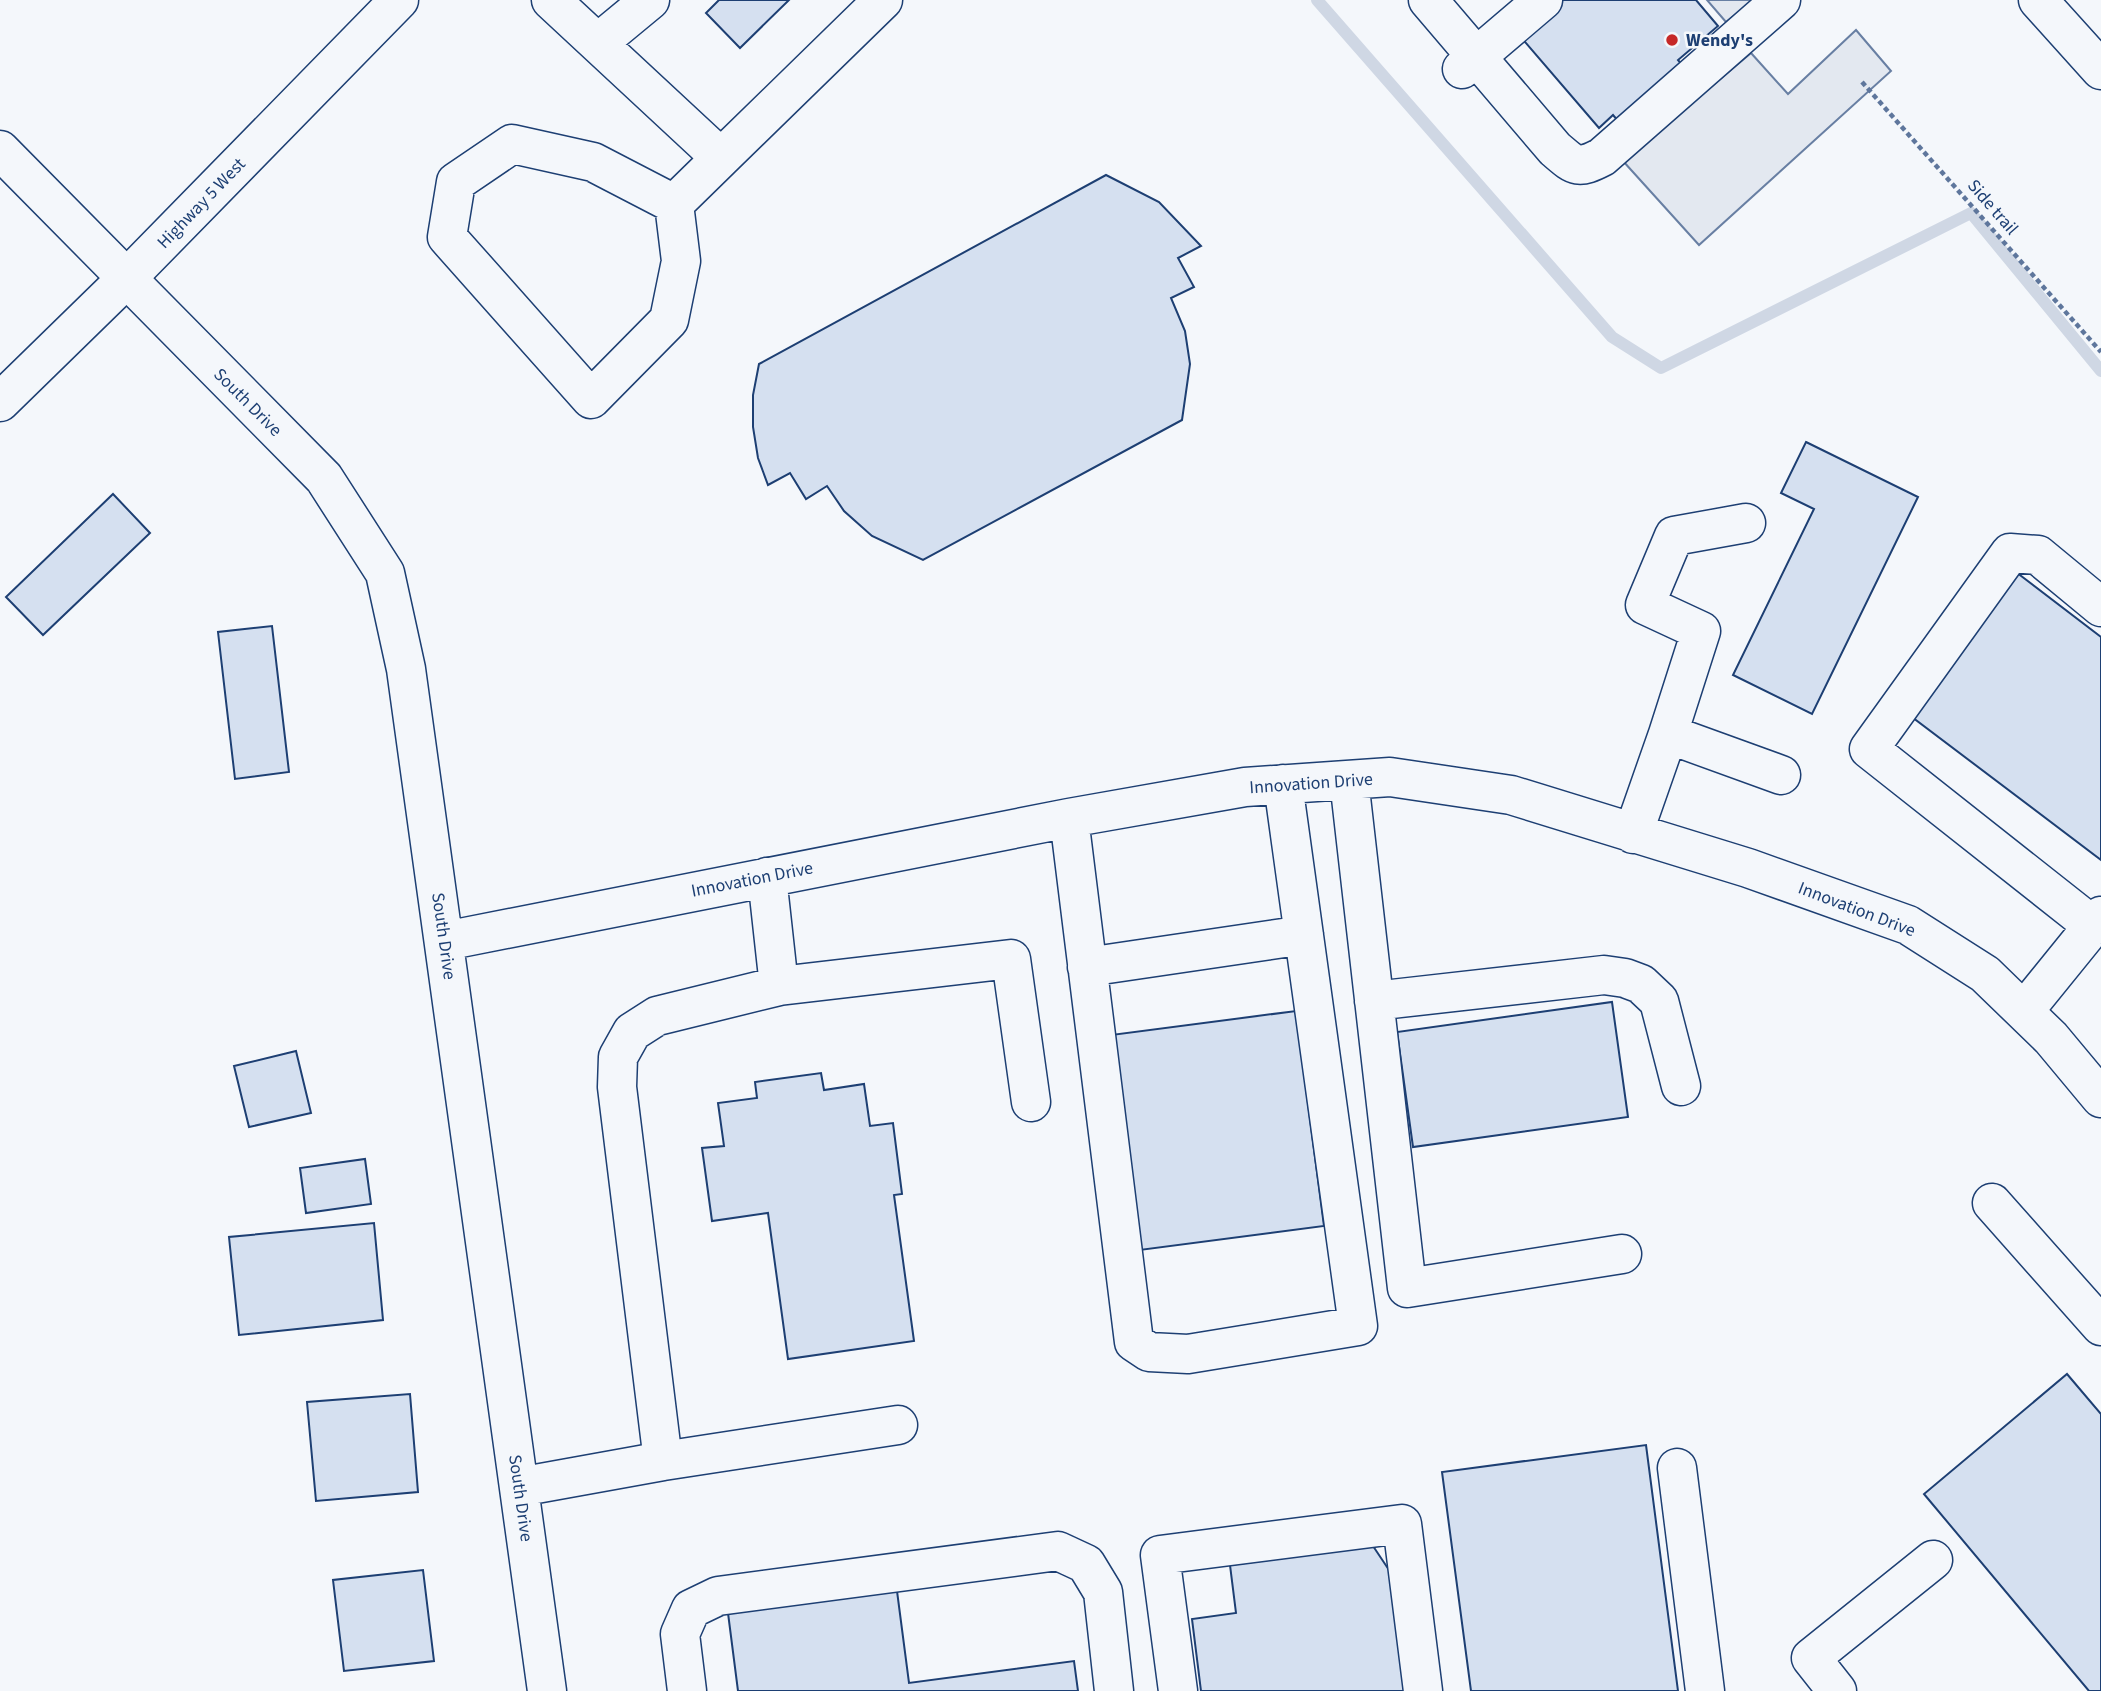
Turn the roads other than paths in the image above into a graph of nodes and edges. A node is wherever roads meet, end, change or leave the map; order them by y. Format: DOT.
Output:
graph roads {
  1 [pos="399,0"];
  2 [pos="551,0"];
  3 [pos="650,0"];
  4 [pos="883,0"];
  5 [pos="1428,0"];
  6 [pos="1543,0"];
  7 [pos="1781,0"];
  8 [pos="2038,0"];
  9 [pos="598,43"];
  10 [pos="1469,63"];
  11 [pos="2101,70"];
  12 [pos="0,150"];
  13 [pos="721,158"];
  14 [pos="674,204"];
  15 [pos="126,279"];
  16 [pos="0,402"];
  17 [pos="1746,523"];
  18 [pos="2101,607"];
  19 [pos="1668,734"];
  20 [pos="1781,775"];
  21 [pos="1349,780"];
  22 [pos="1283,785"];
  23 [pos="1069,818"];
  24 [pos="1633,834"];
  25 [pos="767,877"];
  26 [pos="2097,921"];
  27 [pos="1304,935"];
  28 [pos="445,940"];
  29 [pos="1087,967"];
  30 [pos="779,986"];
  31 [pos="1374,1001"];
  32 [pos="2024,1011"];
  33 [pos="1681,1086"];
  34 [pos="2101,1098"];
  35 [pos="1031,1102"];
  36 [pos="1993,1203"];
  37 [pos="1622,1254"];
  38 [pos="2101,1326"];
  39 [pos="898,1425"];
  40 [pos="663,1461"];
  41 [pos="1677,1468"];
  42 [pos="519,1487"];
  43 [pos="1933,1560"];
  44 [pos="547,1691"];
  45 [pos="687,1691"];
  46 [pos="1114,1691"];
  47 [pos="1178,1691"];
  48 [pos="1423,1691"];
  49 [pos="1705,1691"];
  50 [pos="1837,1691"];
  1 -- 15 [label="main road, Highway 5 West"];
  2 -- 9 [label="main road"];
  3 -- 9 [label="main road"];
  4 -- 13 [label="main road"];
  5 -- 10 [label="main road"];
  6 -- 10 [label="main road"];
  7 -- 10 [label="main road"];
  8 -- 11 [label="main road"];
  9 -- 13 [label="main road"];
  12 -- 15 [label="main road, South Drive"];
  13 -- 14 [label="main road"];
  14 -- 14 [label="main road"];
  15 -- 16 [label="main road, Highway 5 West"];
  15 -- 28 [label="main road, South Drive"];
  17 -- 19 [label="main road"];
  18 -- 26 [label="main road"];
  19 -- 20 [label="main road"];
  19 -- 24 [label="main road"];
  21 -- 22 [label="main road, Innovation Drive"];
  21 -- 24 [label="main road, Innovation Drive"];
  21 -- 31 [label="main road"];
  22 -- 23 [label="main road, Innovation Drive"];
  22 -- 27 [label="main road"];
  23 -- 25 [label="main road, Innovation Drive"];
  23 -- 29 [label="main road"];
  24 -- 32 [label="main road, Innovation Drive"];
  25 -- 28 [label="main road, Innovation Drive"];
  25 -- 30 [label="main road"];
  26 -- 32 [label="main road"];
  27 -- 29 [label="main road"];
  27 -- 29 [label="main road"];
  28 -- 42 [label="main road, South Drive"];
  30 -- 35 [label="main road"];
  30 -- 40 [label="main road"];
  31 -- 33 [label="main road"];
  31 -- 37 [label="main road"];
  32 -- 34 [label="main road, Innovation Drive"];
  36 -- 38 [label="main road"];
  39 -- 40 [label="main road"];
  40 -- 42 [label="main road"];
  41 -- 49 [label="main road"];
  42 -- 44 [label="main road, South Drive"];
  43 -- 50 [label="main road"];
  45 -- 46 [label="main road"];
  47 -- 48 [label="main road"];
}
